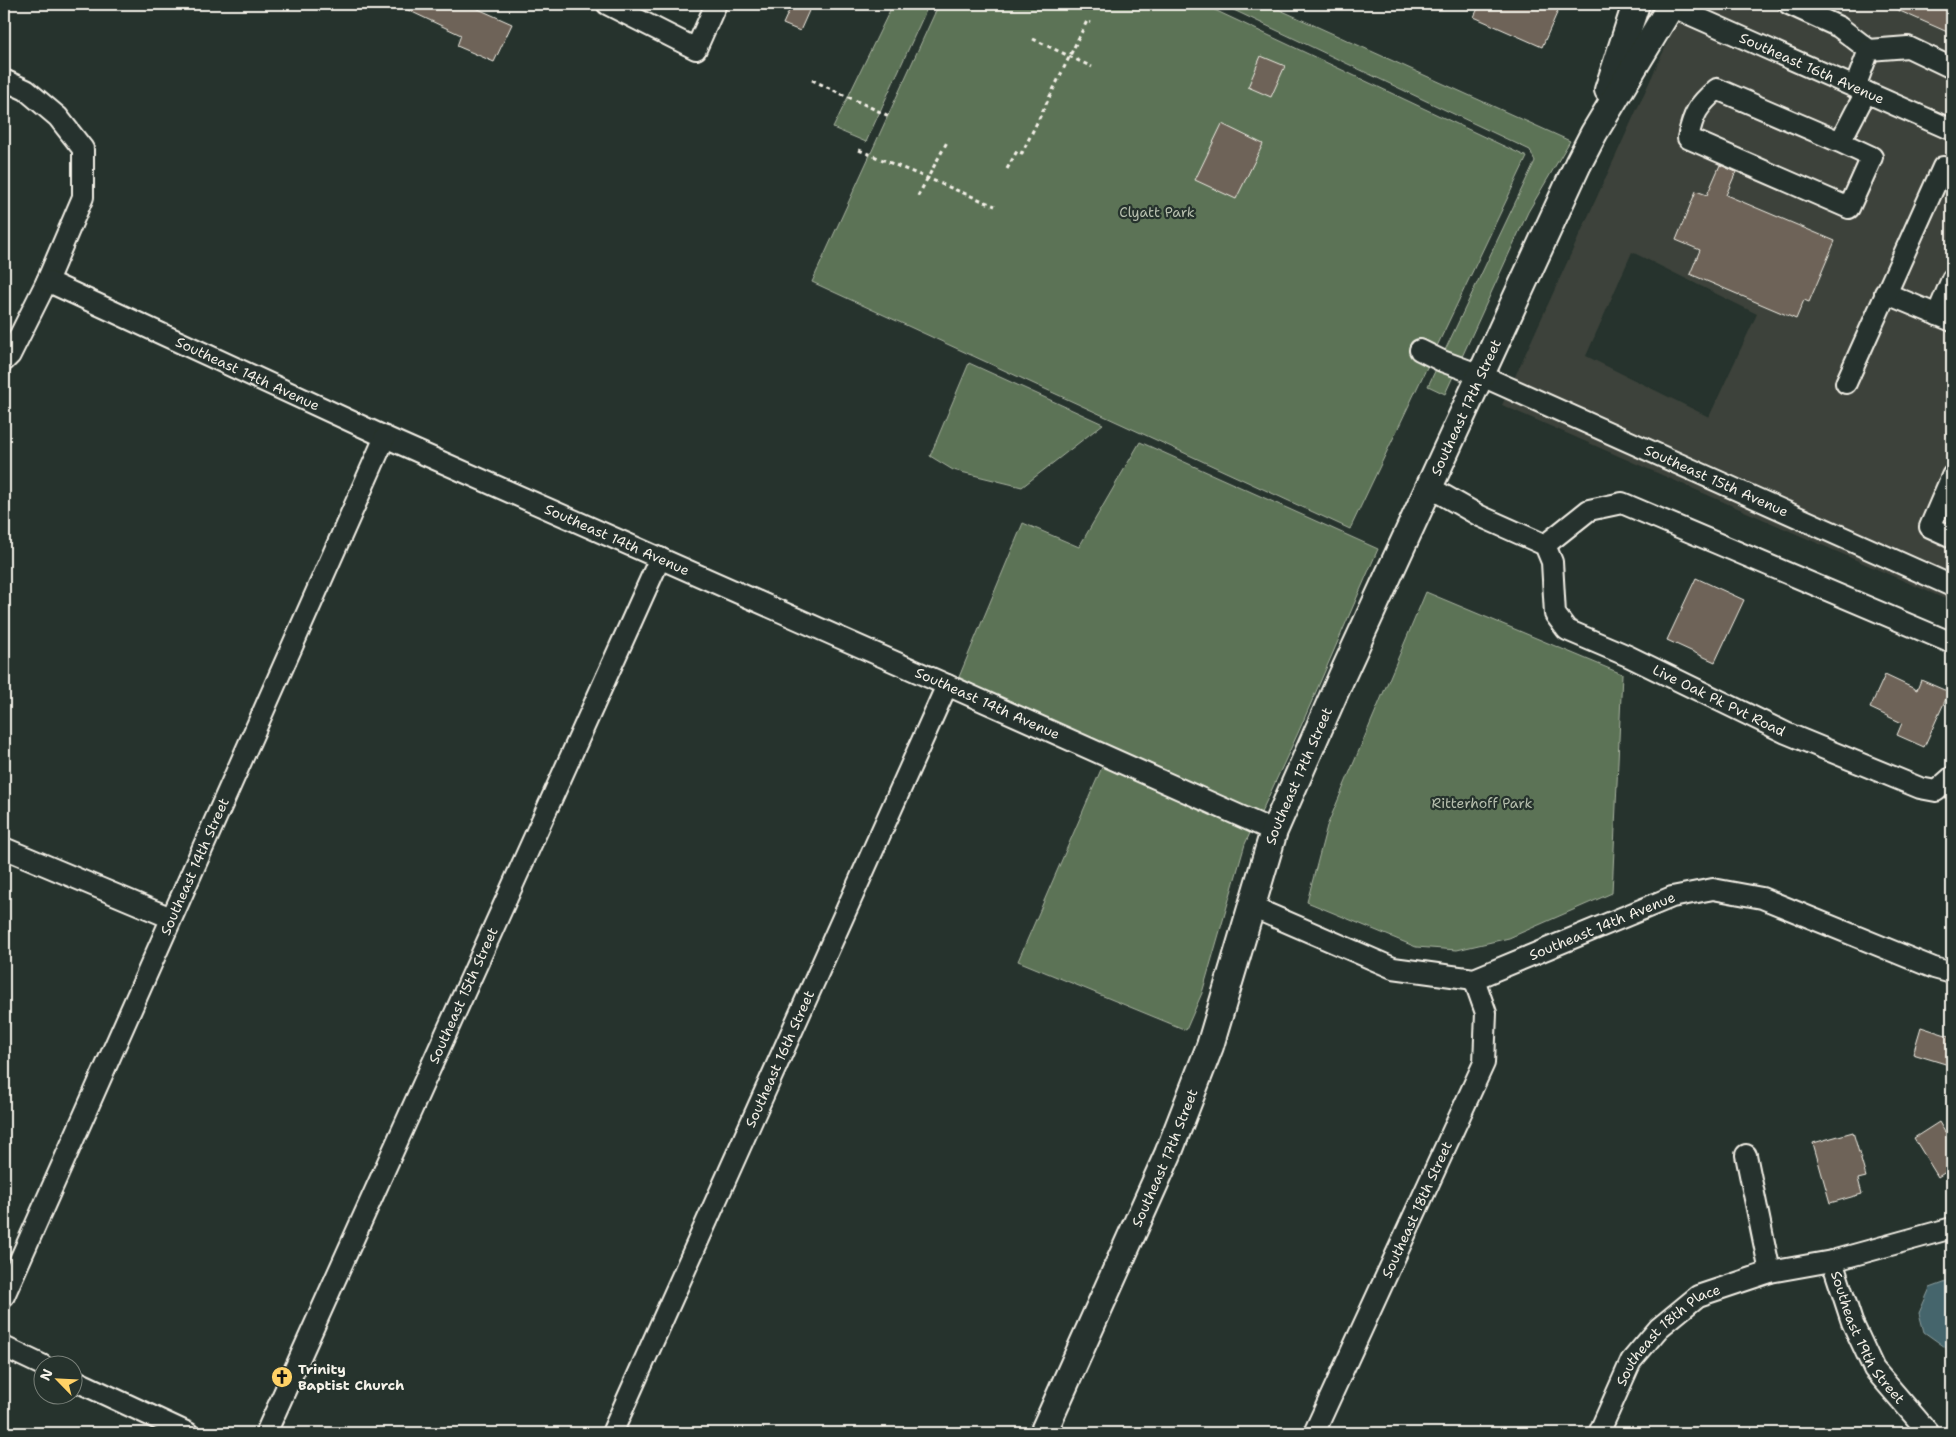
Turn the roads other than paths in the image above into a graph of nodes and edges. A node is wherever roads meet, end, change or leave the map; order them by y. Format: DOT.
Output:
graph roads {
  1 [pos="607,4"];
  2 [pos="716,4"];
  3 [pos="1636,4"];
  4 [pos="1789,4"];
  5 [pos="1671,5"];
  6 [pos="1870,50"];
  7 [pos="1952,68"];
  8 [pos="4,80"];
  9 [pos="1860,90"];
  10 [pos="1952,130"];
  11 [pos="1594,133"];
  12 [pos="1840,142"];
  13 [pos="1943,167"];
  14 [pos="1952,279"];
  15 [pos="46,281"];
  16 [pos="1885,293"];
  17 [pos="1944,318"];
  18 [pos="1420,350"];
  19 [pos="4,361"];
  20 [pos="1480,375"];
  21 [pos="1846,382"];
  22 [pos="385,437"];
  23 [pos="1952,476"];
  24 [pos="1430,487"];
  25 [pos="1952,537"];
  26 [pos="1545,545"];
  27 [pos="660,558"];
  28 [pos="1952,586"];
  29 [pos="1952,643"];
  30 [pos="947,685"];
  31 [pos="1952,777"];
  32 [pos="1274,831"];
  33 [pos="4,848"];
  34 [pos="1252,907"];
  35 [pos="171,918"];
  36 [pos="1952,973"];
  37 [pos="1474,979"];
  38 [pos="1746,1155"];
  39 [pos="1952,1228"];
  40 [pos="1832,1261"];
  41 [pos="1770,1272"];
  42 [pos="4,1296"];
  43 [pos="4,1347"];
  44 [pos="32,1360"];
  45 [pos="82,1384"];
  46 [pos="188,1433"];
  47 [pos="266,1433"];
  48 [pos="612,1433"];
  49 [pos="1043,1433"];
  50 [pos="1314,1433"];
  51 [pos="1599,1433"];
  52 [pos="1929,1433"];
  1 -- 2 [label="street"];
  3 -- 11 [label="main road, Southeast 17th Street"];
  4 -- 6 [label="street"];
  5 -- 9 [label="street, Southeast 16th Avenue"];
  5 -- 11 [label="main road, Southeast 17th Street"];
  6 -- 7 [label="street"];
  6 -- 9 [label="street"];
  8 -- 15 [label="street"];
  9 -- 10 [label="street, Southeast 16th Avenue"];
  9 -- 12 [label="street"];
  11 -- 20 [label="main road, Southeast 17th Street"];
  12 -- 12 [label="street"];
  13 -- 16 [label="street"];
  14 -- 17 [label="street"];
  15 -- 19 [label="street"];
  15 -- 22 [label="street, Southeast 14th Avenue"];
  16 -- 17 [label="street"];
  16 -- 21 [label="street"];
  18 -- 20 [label="street, Southeast 15th Avenue"];
  20 -- 24 [label="main road, Southeast 17th Street"];
  20 -- 28 [label="street, Southeast 15th Avenue"];
  22 -- 27 [label="street, Southeast 14th Avenue"];
  22 -- 35 [label="street, Southeast 14th Street"];
  23 -- 25 [label="street"];
  24 -- 26 [label="street"];
  24 -- 32 [label="main road, Southeast 17th Street"];
  26 -- 29 [label="street"];
  26 -- 31 [label="street, Live Oak Pk Pvt Road"];
  27 -- 30 [label="street, Southeast 14th Avenue"];
  27 -- 47 [label="street, Southeast 15th Street"];
  30 -- 32 [label="street, Southeast 14th Avenue"];
  30 -- 48 [label="street, Southeast 16th Street"];
  32 -- 34 [label="main road, Southeast 17th Street"];
  33 -- 35 [label="street"];
  34 -- 37 [label="street"];
  34 -- 49 [label="main road, Southeast 17th Street"];
  35 -- 42 [label="street, Southeast 14th Street"];
  36 -- 37 [label="street, Southeast 14th Avenue"];
  37 -- 50 [label="street, Southeast 18th Street"];
  38 -- 41 [label="street"];
  39 -- 40 [label="street, Southeast 18th Place"];
  40 -- 41 [label="street, Southeast 18th Place"];
  40 -- 52 [label="street, Southeast 19th Street"];
  41 -- 51 [label="street, Southeast 18th Place"];
  43 -- 44 [label="street"];
  45 -- 46 [label="street"];
}
